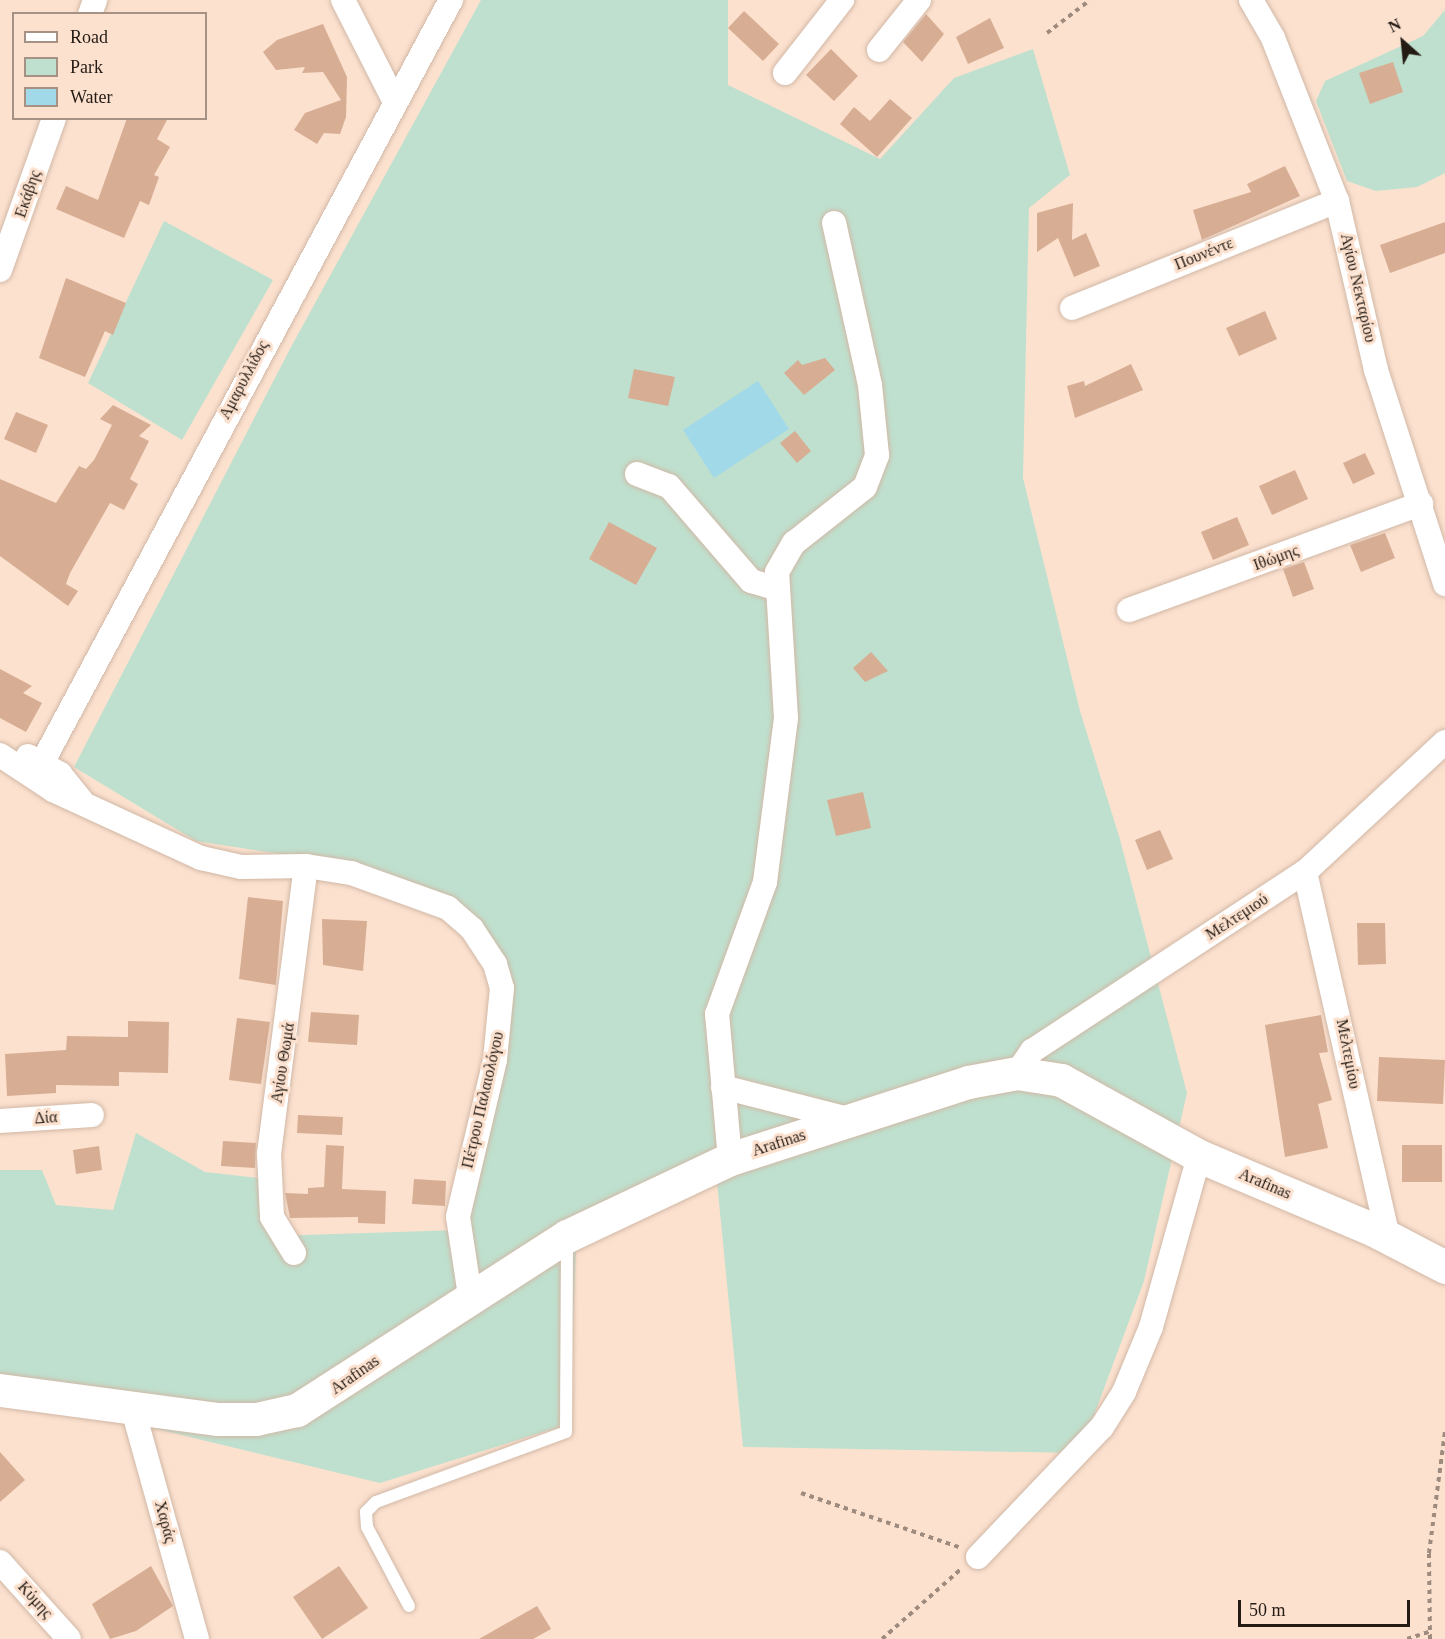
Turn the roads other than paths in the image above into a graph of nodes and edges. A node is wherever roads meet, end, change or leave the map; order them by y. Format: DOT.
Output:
graph roads {
  1 [pos="343,0"];
  2 [pos="451,0"];
  3 [pos="842,0"];
  4 [pos="919,0"];
  5 [pos="1251,0"];
  6 [pos="879,50"];
  7 [pos="785,73"];
  8 [pos="395,102"];
  9 [pos="53,120"];
  10 [pos="1337,201"];
  11 [pos="834,223"];
  12 [pos="0,270"];
  13 [pos="1072,308"];
  14 [pos="638,474"];
  15 [pos="1421,504"];
  16 [pos="1445,584"];
  17 [pos="776,588"];
  18 [pos="1130,610"];
  19 [pos="1445,742"];
  20 [pos="1,756"];
  21 [pos="42,763"];
  22 [pos="86,806"];
  23 [pos="306,866"];
  24 [pos="1305,872"];
  25 [pos="1017,1073"];
  26 [pos="723,1087"];
  27 [pos="92,1115"];
  28 [pos="849,1119"];
  29 [pos="0,1121"];
  30 [pos="1199,1156"];
  31 [pos="730,1159"];
  32 [pos="567,1236"];
  33 [pos="1388,1237"];
  34 [pos="294,1253"];
  35 [pos="1445,1267"];
  36 [pos="470,1295"];
  37 [pos="0,1390"];
  38 [pos="132,1406"];
  39 [pos="978,1557"];
  40 [pos="0,1562"];
  41 [pos="410,1606"];
  42 [pos="69,1639"];
  43 [pos="197,1639"];
  1 -- 8 [label="street"];
  2 -- 8 [label="street, Αμαρυλλίδος"];
  3 -- 7 [label="street"];
  4 -- 6 [label="street"];
  5 -- 10 [label="street, Αγίου Νεκταρίου"];
  8 -- 21 [label="street, Αμαρυλλίδος"];
  9 -- 12 [label="street, Εκάβης"];
  10 -- 13 [label="street, Πουνέντε"];
  10 -- 15 [label="street, Αγίου Νεκταρίου"];
  11 -- 17 [label="street"];
  14 -- 17 [label="street"];
  15 -- 16 [label="street, Αγίου Νεκταρίου"];
  15 -- 18 [label="street, Ιθώμης"];
  17 -- 26 [label="street"];
  19 -- 24 [label="street, Μελτεμιού"];
  20 -- 21 [label="street"];
  20 -- 22 [label="street, Πέτρου Παλαιολόγου"];
  21 -- 22 [label="street"];
  22 -- 23 [label="street, Πέτρου Παλαιολόγου"];
  23 -- 34 [label="street, Αγίου Θωμά"];
  23 -- 36 [label="street, Πέτρου Παλαιολόγου"];
  24 -- 25 [label="street, Μελτεμιού"];
  24 -- 33 [label="street, Μελτεμίου"];
  25 -- 28 [label="main road, Arafinas"];
  25 -- 30 [label="main road, Arafinas"];
  26 -- 28 [label="street"];
  26 -- 31 [label="street"];
  27 -- 29 [label="street, Δία"];
  28 -- 31 [label="main road, Arafinas"];
  30 -- 33 [label="main road, Arafinas"];
  30 -- 39 [label="street"];
  31 -- 32 [label="main road, Arafinas"];
  32 -- 36 [label="main road, Arafinas"];
  32 -- 41 [label="lane"];
  33 -- 35 [label="main road, Arafinas"];
  36 -- 38 [label="main road, Arafinas"];
  37 -- 38 [label="main road, Arafinas"];
  38 -- 43 [label="street, Χαράς"];
  40 -- 42 [label="street, Κύμης"];
}
